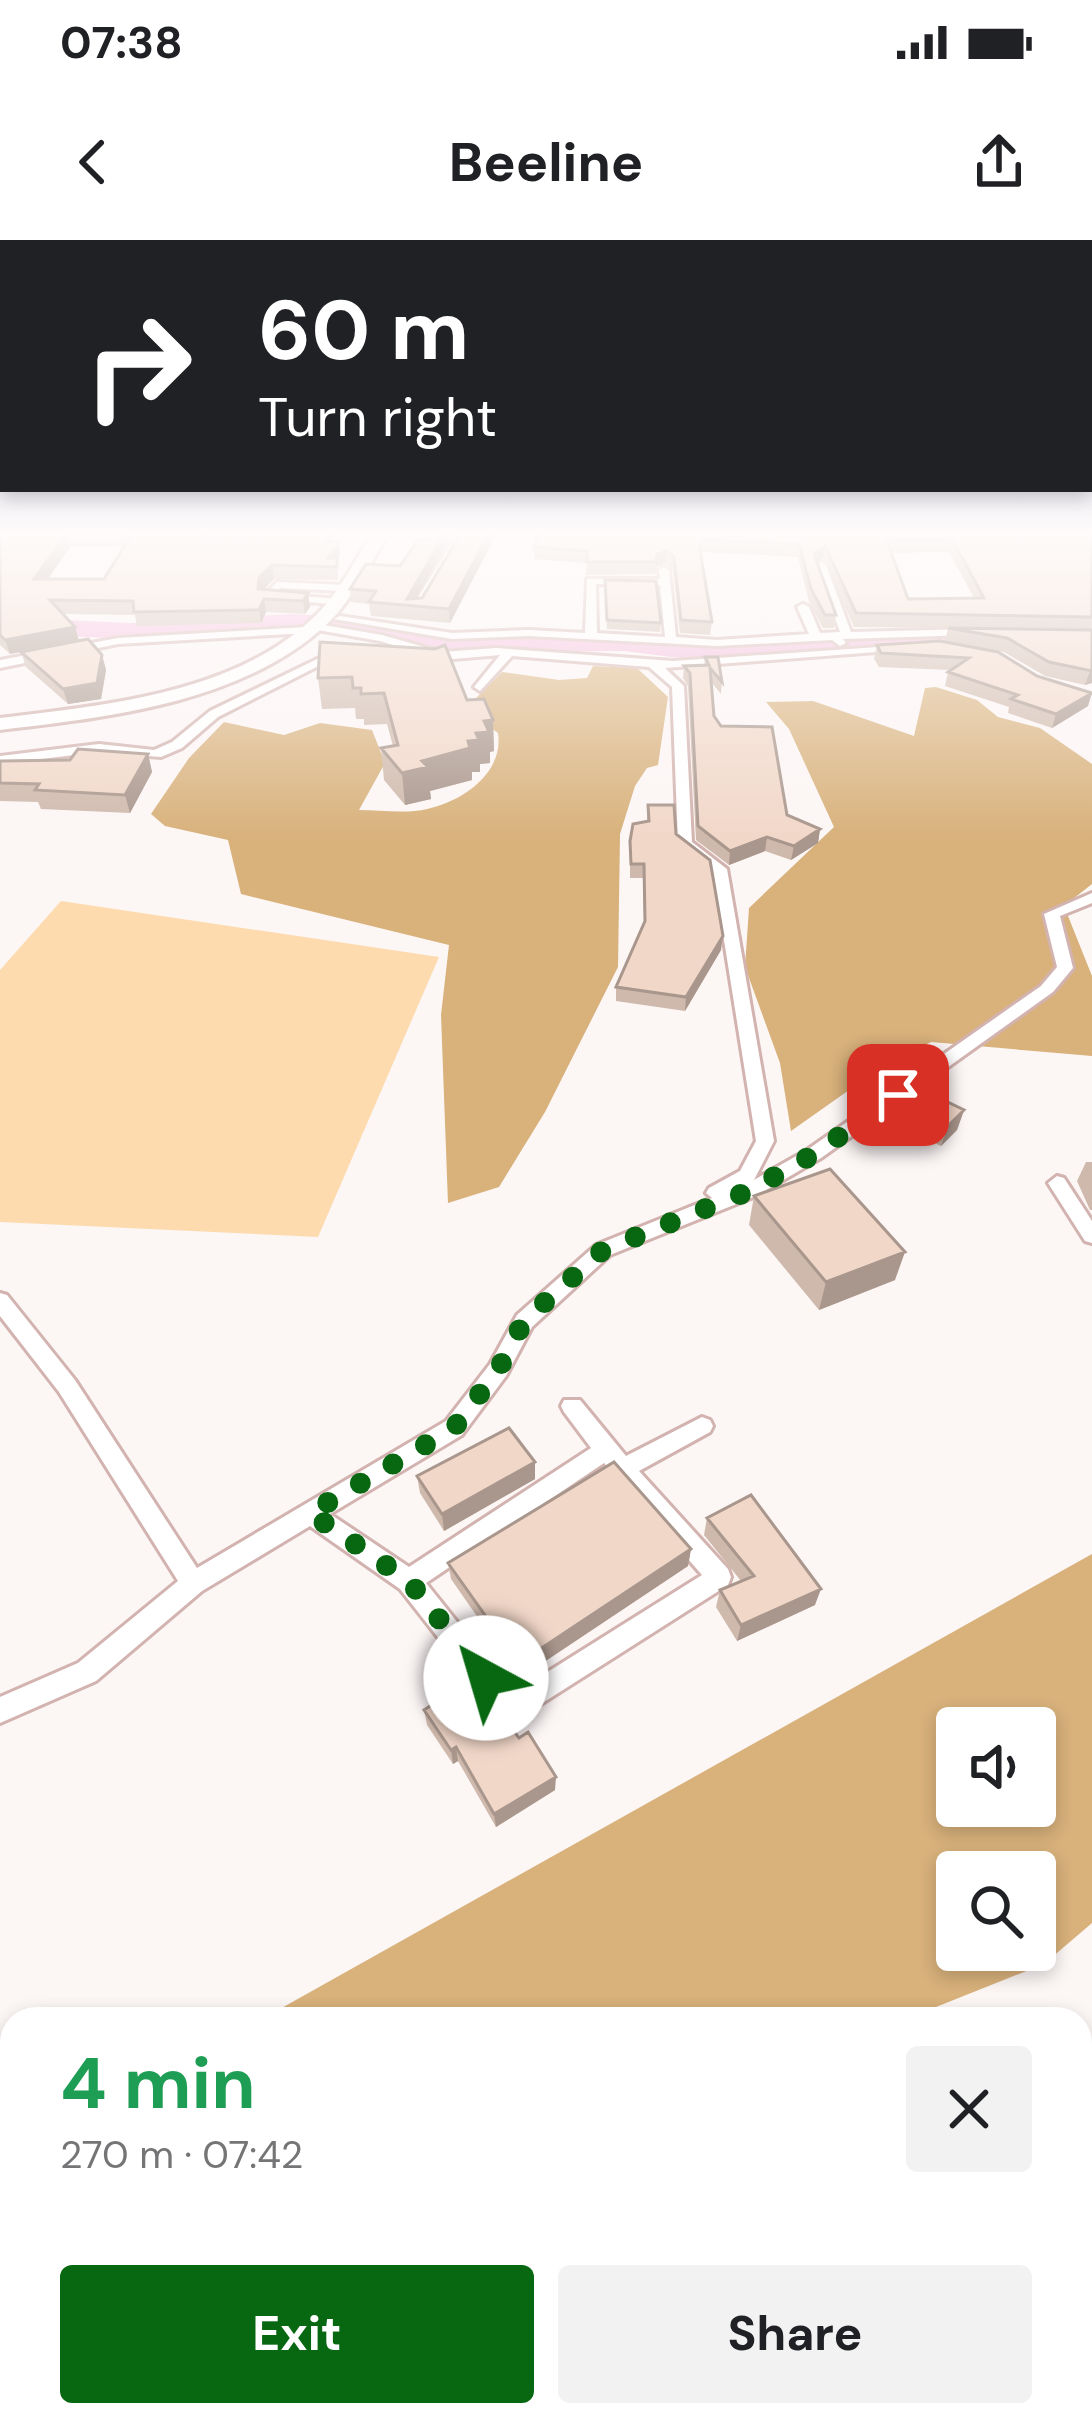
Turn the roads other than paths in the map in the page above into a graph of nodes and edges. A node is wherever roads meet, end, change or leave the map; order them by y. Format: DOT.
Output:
graph roads {
  1 [pos="186,635"];
  2 [pos="297,635"];
  3 [pos="347,635"];
  4 [pos="360,635"];
  5 [pos="448,635"];
  6 [pos="670,635"];
  7 [pos="841,635"];
  8 [pos="591,637"];
  9 [pos="816,637"];
  10 [pos="671,641"];
  11 [pos="958,649"];
  12 [pos="508,652"];
  13 [pos="848,653"];
  14 [pos="651,662"];
  15 [pos="0,664"];
  16 [pos="480,687"];
  17 [pos="0,724"];
  18 [pos="0,760"];
  19 [pos="1092,898"];
  20 [pos="1057,1184"];
  21 [pos="680,1216"];
  22 [pos="1092,1236"];
  23 [pos="0,1301"];
  24 [pos="572,1406"];
  25 [pos="702,1426"];
  26 [pos="614,1459"];
  27 [pos="310,1513"];
  28 [pos="409,1581"];
  29 [pos="193,1583"];
  30 [pos="0,1710"];
  1 -- 15 [label="street"];
  2 -- 17 [label="main road"];
  3 -- 18 [label="street"];
  4 -- 12 [label="street"];
  5 -- 8 [label="street"];
  6 -- 10 [label="street"];
  7 -- 9 [label="street"];
  7 -- 13 [label="street"];
  8 -- 10 [label="street"];
  9 -- 10 [label="street"];
  11 -- 13 [label="street"];
  12 -- 14 [label="street"];
  12 -- 16 [label="street"];
  13 -- 14 [label="street"];
  14 -- 21 [label="street"];
  19 -- 21 [label="street"];
  20 -- 22 [label="street"];
  21 -- 27 [label="street"];
  23 -- 29 [label="street"];
  24 -- 26 [label="street"];
  25 -- 26 [label="street"];
  26 -- 28 [label="street"];
  26 -- 28 [label="street"];
  27 -- 28 [label="street"];
  27 -- 29 [label="street"];
  29 -- 30 [label="street"];
}
